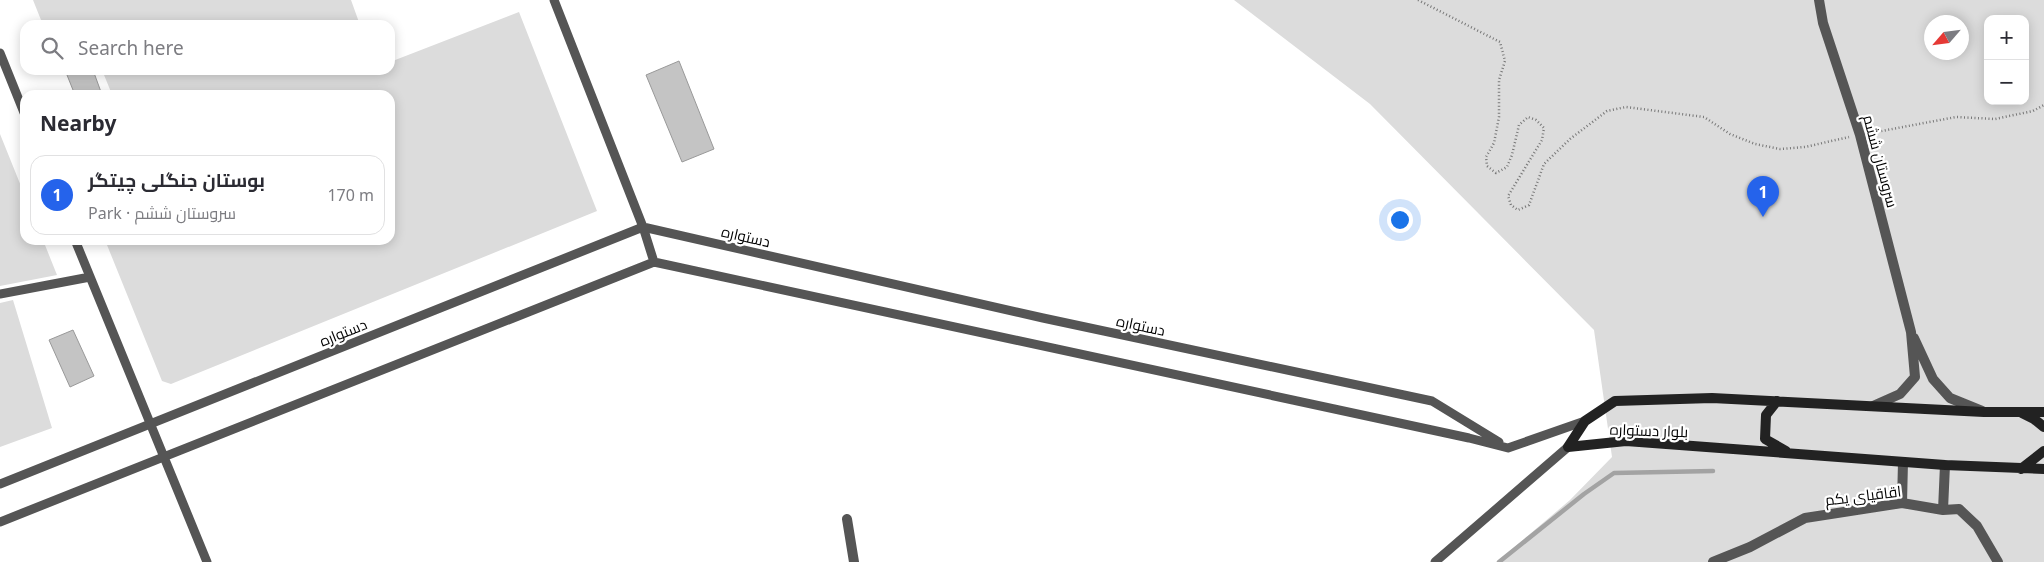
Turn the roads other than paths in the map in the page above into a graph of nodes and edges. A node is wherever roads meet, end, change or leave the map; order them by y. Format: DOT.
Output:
graph roads {
  1 [pos="554,0"];
  2 [pos="1819,0"];
  3 [pos="0,53"];
  4 [pos="20,103"];
  5 [pos="643,226"];
  6 [pos="77,245"];
  7 [pos="654,262"];
  8 [pos="90,277"];
  9 [pos="0,294"];
  10 [pos="1911,332"];
  11 [pos="1776,401"];
  12 [pos="1873,406"];
  13 [pos="2016,411"];
  14 [pos="1984,412"];
  15 [pos="2044,412"];
  16 [pos="1585,420"];
  17 [pos="150,424"];
  18 [pos="2044,427"];
  19 [pos="1568,446"];
  20 [pos="1508,448"];
  21 [pos="2044,450"];
  22 [pos="1790,454"];
  23 [pos="164,457"];
  24 [pos="1903,462"];
  25 [pos="1945,465"];
  26 [pos="2021,469"];
  27 [pos="2044,469"];
  28 [pos="0,484"];
  29 [pos="1902,503"];
  30 [pos="1943,510"];
  31 [pos="847,519"];
  32 [pos="0,522"];
  33 [pos="207,562"];
  34 [pos="854,562"];
  35 [pos="1435,562"];
  36 [pos="1713,562"];
  37 [pos="1998,562"];
  1 -- 5 [label="lane"];
  2 -- 10 [label="street, سروستان ششم"];
  3 -- 4 [label="lane"];
  5 -- 7 [label="lane"];
  5 -- 17 [label="lane, دستواره"];
  5 -- 20 [label="lane, دستواره"];
  6 -- 8 [label="lane"];
  7 -- 20 [label="lane"];
  7 -- 23 [label="lane"];
  8 -- 9 [label="lane"];
  8 -- 17 [label="lane"];
  10 -- 12 [label="street"];
  10 -- 14 [label="street"];
  11 -- 12 [label="main road, بلوار دستواره"];
  11 -- 16 [label="main road, بلوار دستواره"];
  11 -- 22 [label="main road"];
  12 -- 14 [label="main road, بلوار دستواره"];
  13 -- 14 [label="main road, بلوار دستواره"];
  13 -- 15 [label="main road, بلوار دستواره"];
  13 -- 18 [label="main road"];
  16 -- 19 [label="main road, بلوار دستواره"];
  16 -- 20 [label="lane"];
  17 -- 23 [label="lane"];
  17 -- 28 [label="lane, دستواره"];
  19 -- 22 [label="main road, بلوار دستواره"];
  19 -- 35 [label="lane"];
  21 -- 26 [label="main road"];
  22 -- 24 [label="main road, بلوار دستواره"];
  23 -- 32 [label="lane"];
  23 -- 33 [label="lane"];
  24 -- 25 [label="main road, بلوار دستواره"];
  24 -- 29 [label="street"];
  25 -- 26 [label="main road, بلوار دستواره"];
  25 -- 30 [label="street"];
  26 -- 27 [label="main road, بلوار دستواره"];
  29 -- 30 [label="street, اقاقیای یکم"];
  29 -- 36 [label="street, اقاقیای یکم"];
  30 -- 37 [label="street, اقاقیای یکم"];
  31 -- 34 [label="street"];
}
